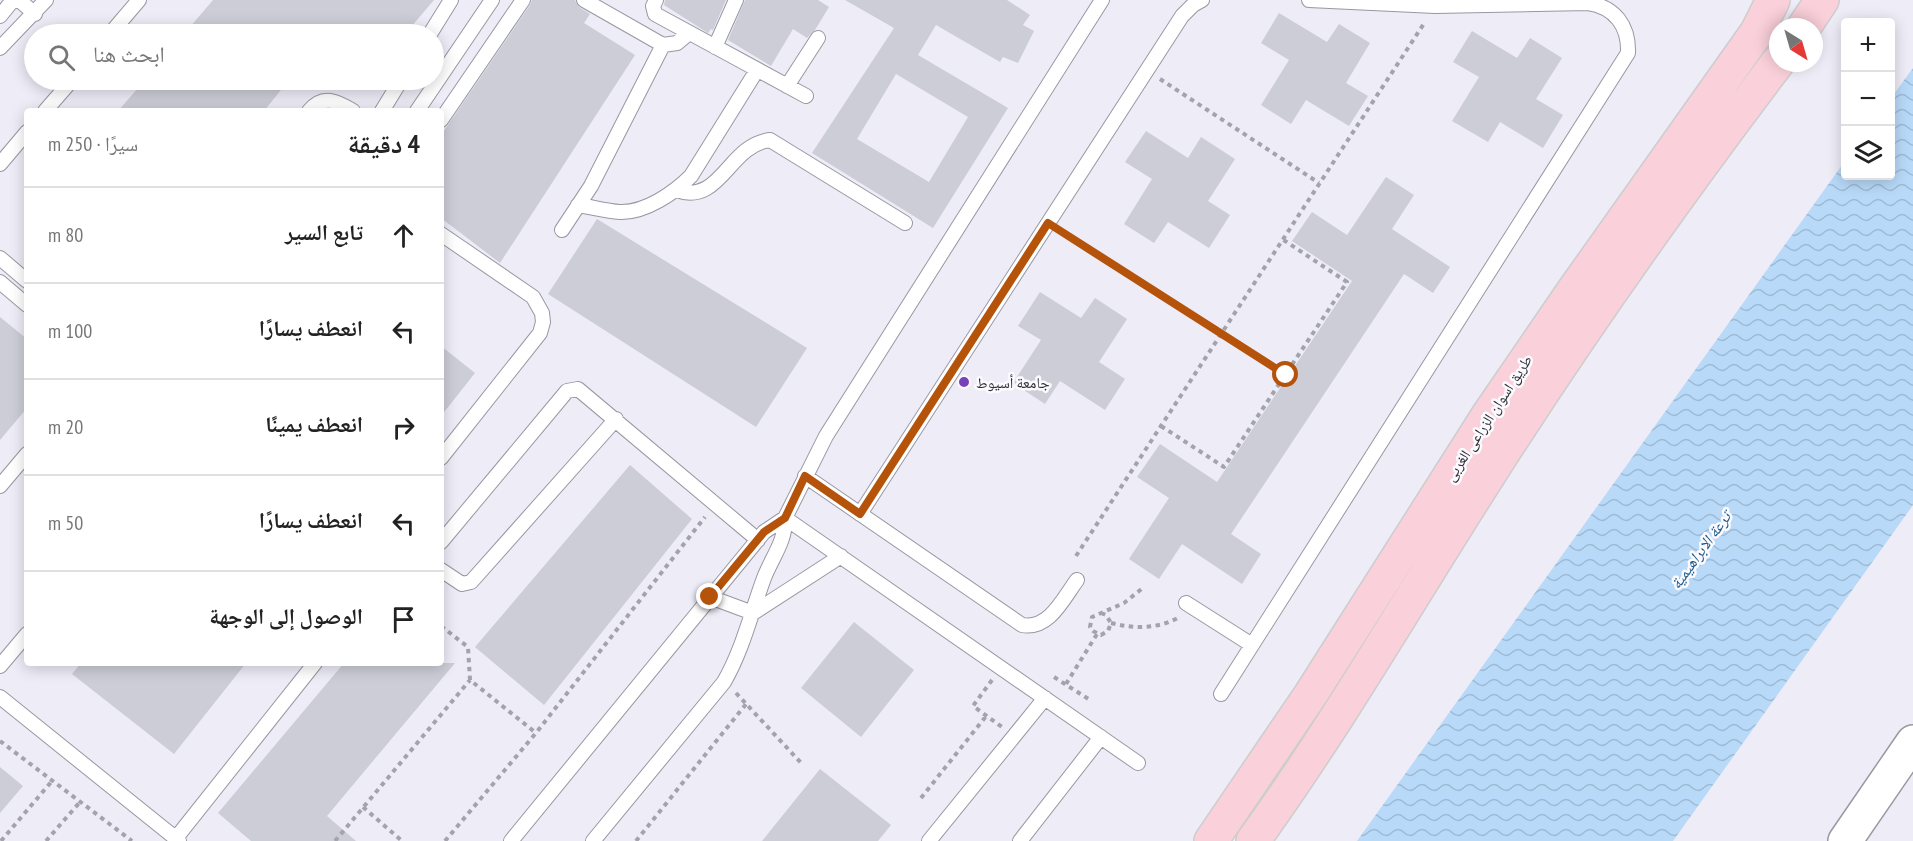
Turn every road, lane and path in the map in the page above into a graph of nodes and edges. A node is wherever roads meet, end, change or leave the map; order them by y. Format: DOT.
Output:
graph roads {
  1 [pos="13,0"];
  2 [pos="19,0"];
  3 [pos="46,0"];
  4 [pos="139,0"];
  5 [pos="451,0"];
  6 [pos="492,0"];
  7 [pos="523,0"];
  8 [pos="584,0"];
  9 [pos="656,0"];
  10 [pos="736,0"];
  11 [pos="1102,0"];
  12 [pos="1202,0"];
  13 [pos="1309,0"];
  14 [pos="1773,0"];
  15 [pos="1822,0"];
  16 [pos="1436,6"];
  17 [pos="35,14"];
  18 [pos="0,16"];
  19 [pos="1810,18"];
  20 [pos="25,24"];
  21 [pos="119,24"];
  22 [pos="435,24"];
  23 [pos="24,25"];
  24 [pos="689,33"];
  25 [pos="818,38"];
  26 [pos="663,45"];
  27 [pos="715,47"];
  28 [pos="0,48"];
  29 [pos="757,70"];
  30 [pos="444,71"];
  31 [pos="1146,71"];
  32 [pos="1771,72"];
  33 [pos="787,86"];
  34 [pos="63,90"];
  35 [pos="395,90"];
  36 [pos="431,90"];
  37 [pos="806,96"];
  38 [pos="48,108"];
  39 [pos="312,108"];
  40 [pos="348,108"];
  41 [pos="384,108"];
  42 [pos="419,108"];
  43 [pos="444,116"];
  44 [pos="24,136"];
  45 [pos="0,164"];
  46 [pos="1319,183"];
  47 [pos="676,190"];
  48 [pos="578,205"];
  49 [pos="905,223"];
  50 [pos="1048,223"];
  51 [pos="562,230"];
  52 [pos="444,236"];
  53 [pos="1282,239"];
  54 [pos="0,258"];
  55 [pos="24,278"];
  56 [pos="0,282"];
  57 [pos="24,302"];
  58 [pos="1222,334"];
  59 [pos="1286,375"];
  60 [pos="616,419"];
  61 [pos="1161,426"];
  62 [pos="444,454"];
  63 [pos="24,458"];
  64 [pos="805,476"];
  65 [pos="0,486"];
  66 [pos="703,511"];
  67 [pos="860,514"];
  68 [pos="785,518"];
  69 [pos="444,538"];
  70 [pos="758,540"];
  71 [pos="841,556"];
  72 [pos="1076,556"];
  73 [pos="444,572"];
  74 [pos="1077,580"];
  75 [pos="1144,587"];
  76 [pos="710,597"];
  77 [pos="1190,605"];
  78 [pos="753,613"];
  79 [pos="1101,613"];
  80 [pos="1111,623"];
  81 [pos="444,628"];
  82 [pos="1097,634"];
  83 [pos="24,638"];
  84 [pos="1252,645"];
  85 [pos="0,666"];
  86 [pos="313,666"];
  87 [pos="1002,668"];
  88 [pos="1054,677"];
  89 [pos="470,680"];
  90 [pos="1066,684"];
  91 [pos="1221,694"];
  92 [pos="0,697"];
  93 [pos="739,697"];
  94 [pos="1045,698"];
  95 [pos="1090,700"];
  96 [pos="746,704"];
  97 [pos="987,715"];
  98 [pos="536,733"];
  99 [pos="1015,736"];
  100 [pos="1101,737"];
  101 [pos="0,741"];
  102 [pos="1913,742"];
  103 [pos="1138,763"];
  104 [pos="803,765"];
  105 [pos="52,781"];
  106 [pos="921,798"];
  107 [pos="80,802"];
  108 [pos="363,807"];
  109 [pos="178,840"];
  110 [pos="1,841"];
  111 [pos="46,841"];
  112 [pos="132,841"];
  113 [pos="335,841"];
  114 [pos="402,841"];
  115 [pos="445,841"];
  116 [pos="511,841"];
  117 [pos="593,841"];
  118 [pos="636,841"];
  119 [pos="929,841"];
  120 [pos="1020,841"];
  121 [pos="1211,841"];
  122 [pos="1253,841"];
  123 [pos="1845,841"];
  1 -- 18 [label="lane"];
  2 -- 17 [label="lane"];
  3 -- 17 [label="lane"];
  4 -- 21 [label="lane"];
  5 -- 22 [label="lane"];
  6 -- 30 [label="lane"];
  7 -- 43 [label="lane"];
  8 -- 26 [label="lane"];
  9 -- 24 [label="lane"];
  10 -- 27 [label="lane"];
  11 -- 64 [label="lane"];
  12 -- 31 [label="lane"];
  13 -- 16 [label="lane"];
  14 -- 121 [label="main road, طريق اسوان الزراعى الغربى"];
  15 -- 19 [label="main road"];
  16 -- 46 [label="path"];
  16 -- 84 [label="lane"];
  17 -- 20 [label="lane"];
  23 -- 28 [label="lane"];
  24 -- 26 [label="lane"];
  24 -- 27 [label="lane"];
  25 -- 33 [label="lane"];
  26 -- 48 [label="lane"];
  27 -- 29 [label="lane"];
  29 -- 33 [label="lane"];
  29 -- 47 [label="lane"];
  31 -- 46 [label="path"];
  31 -- 50 [label="lane"];
  32 -- 122 [label="main road, طريق اسوان الزراعى الغربى"];
  33 -- 37 [label="lane"];
  34 -- 38 [label="lane"];
  35 -- 41 [label="lane"];
  36 -- 42 [label="lane"];
  39 -- 40 [label="lane"];
  44 -- 45 [label="lane"];
  46 -- 53 [label="path"];
  47 -- 48 [label="lane"];
  47 -- 49 [label="lane"];
  48 -- 51 [label="lane"];
  50 -- 58 [label="path"];
  50 -- 67 [label="lane"];
  52 -- 62 [label="lane"];
  53 -- 58 [label="path"];
  53 -- 59 [label="path"];
  54 -- 55 [label="lane"];
  56 -- 57 [label="lane"];
  58 -- 59 [label="path"];
  58 -- 61 [label="path"];
  59 -- 61 [label="path"];
  60 -- 69 [label="lane"];
  60 -- 70 [label="lane"];
  60 -- 73 [label="lane"];
  61 -- 72 [label="path"];
  63 -- 65 [label="lane"];
  64 -- 67 [label="lane"];
  64 -- 68 [label="lane"];
  66 -- 98 [label="path"];
  67 -- 74 [label="lane"];
  68 -- 70 [label="lane"];
  68 -- 71 [label="lane"];
  68 -- 78 [label="lane"];
  70 -- 76 [label="lane"];
  71 -- 78 [label="lane"];
  71 -- 87 [label="lane"];
  75 -- 79 [label="path"];
  76 -- 78 [label="lane"];
  76 -- 116 [label="lane"];
  77 -- 80 [label="path"];
  77 -- 84 [label="lane"];
  78 -- 117 [label="lane"];
  79 -- 80 [label="path"];
  79 -- 82 [label="path"];
  80 -- 82 [label="path"];
  81 -- 89 [label="path"];
  82 -- 90 [label="path"];
  83 -- 85 [label="lane"];
  84 -- 91 [label="lane"];
  86 -- 109 [label="lane"];
  87 -- 94 [label="lane"];
  87 -- 97 [label="path"];
  88 -- 90 [label="path"];
  89 -- 98 [label="path"];
  89 -- 108 [label="path"];
  90 -- 95 [label="path"];
  92 -- 109 [label="lane"];
  93 -- 96 [label="path"];
  94 -- 99 [label="lane"];
  94 -- 100 [label="lane"];
  96 -- 104 [label="path"];
  96 -- 118 [label="path"];
  97 -- 99 [label="path"];
  97 -- 106 [label="path"];
  98 -- 115 [label="path"];
  99 -- 119 [label="lane"];
  100 -- 103 [label="lane"];
  100 -- 120 [label="lane"];
  101 -- 105 [label="path"];
  102 -- 123 [label="street"];
  105 -- 107 [label="path"];
  105 -- 110 [label="path"];
  107 -- 111 [label="path"];
  107 -- 112 [label="path"];
  108 -- 113 [label="path"];
  108 -- 114 [label="path"];
}
